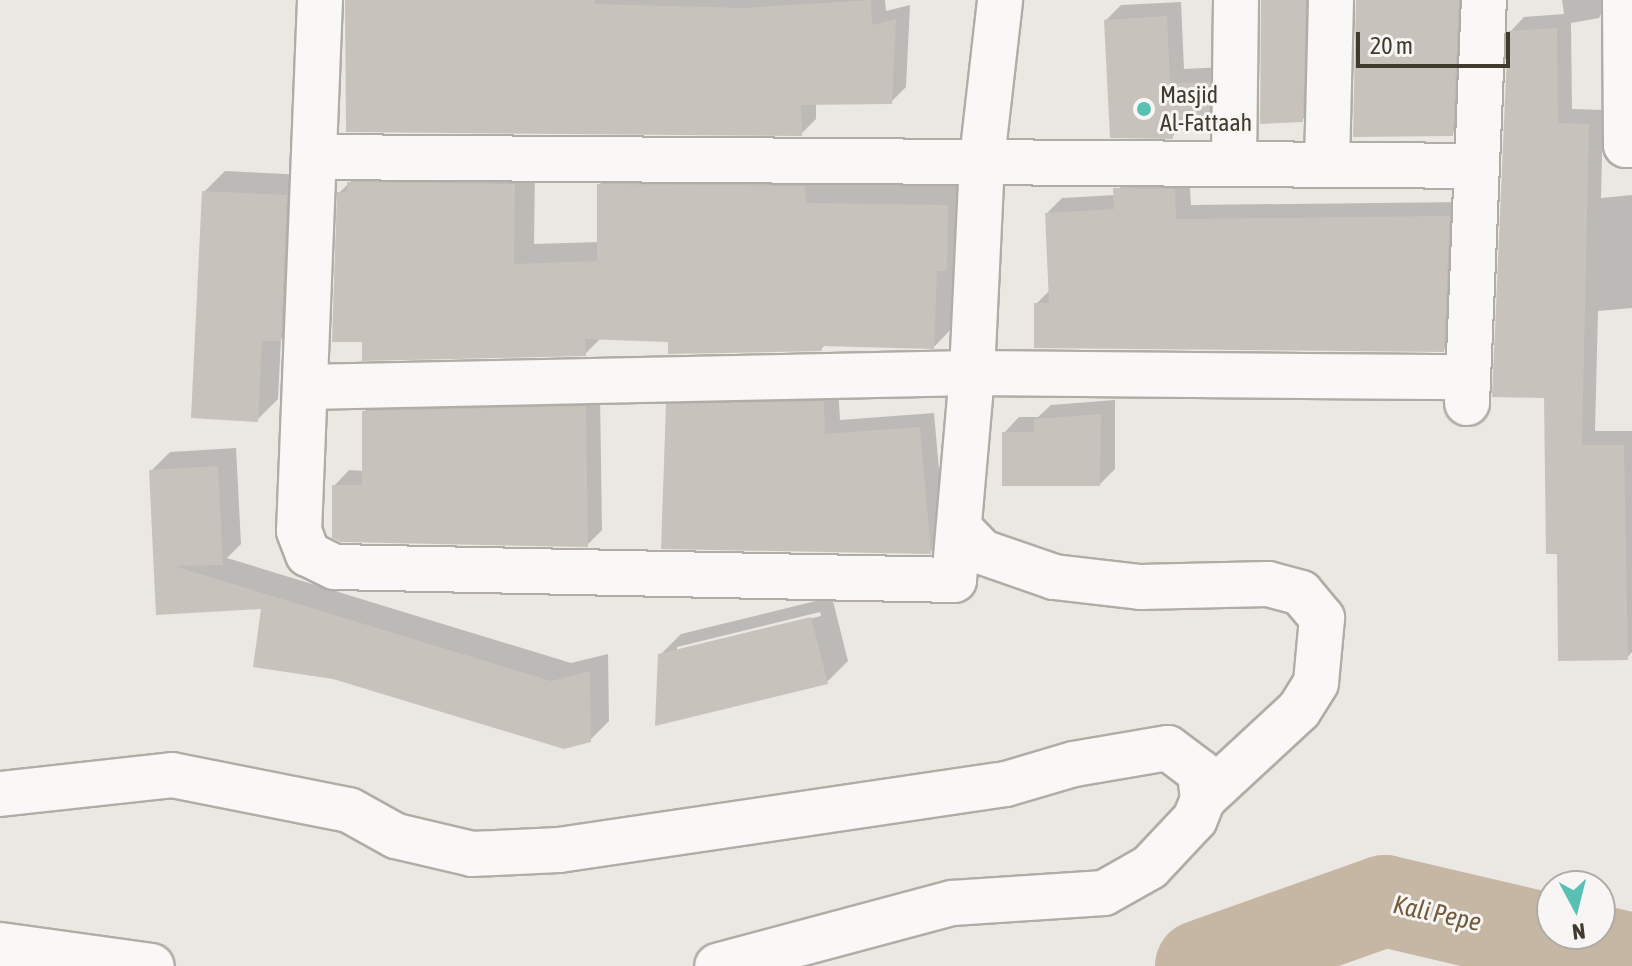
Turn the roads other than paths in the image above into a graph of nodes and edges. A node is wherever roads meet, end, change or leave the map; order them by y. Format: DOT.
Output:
graph roads {
  1 [pos="320,0"];
  2 [pos="1000,0"];
  3 [pos="1236,0"];
  4 [pos="1331,0"];
  5 [pos="1484,0"];
  6 [pos="1625,0"];
  7 [pos="1632,145"];
  8 [pos="316,157"];
  9 [pos="982,159"];
  10 [pos="1234,164"];
  11 [pos="1327,164"];
  12 [pos="1476,166"];
  13 [pos="972,373"];
  14 [pos="306,387"];
  15 [pos="959,528"];
  16 [pos="0,794"];
  17 [pos="1203,799"];
  18 [pos="0,945"];
  19 [pos="152,966"];
  20 [pos="717,966"];
  1 -- 8 [label="street"];
  2 -- 9 [label="street"];
  3 -- 10 [label="street"];
  4 -- 11 [label="street"];
  5 -- 12 [label="street"];
  6 -- 7 [label="street"];
  8 -- 9 [label="street"];
  8 -- 14 [label="street"];
  9 -- 10 [label="street"];
  9 -- 13 [label="street"];
  10 -- 11 [label="street"];
  11 -- 12 [label="street"];
  12 -- 13 [label="street"];
  13 -- 14 [label="street"];
  13 -- 15 [label="street"];
  14 -- 15 [label="street"];
  15 -- 17 [label="street"];
  16 -- 17 [label="street"];
  17 -- 20 [label="street"];
  18 -- 19 [label="street"];
}
